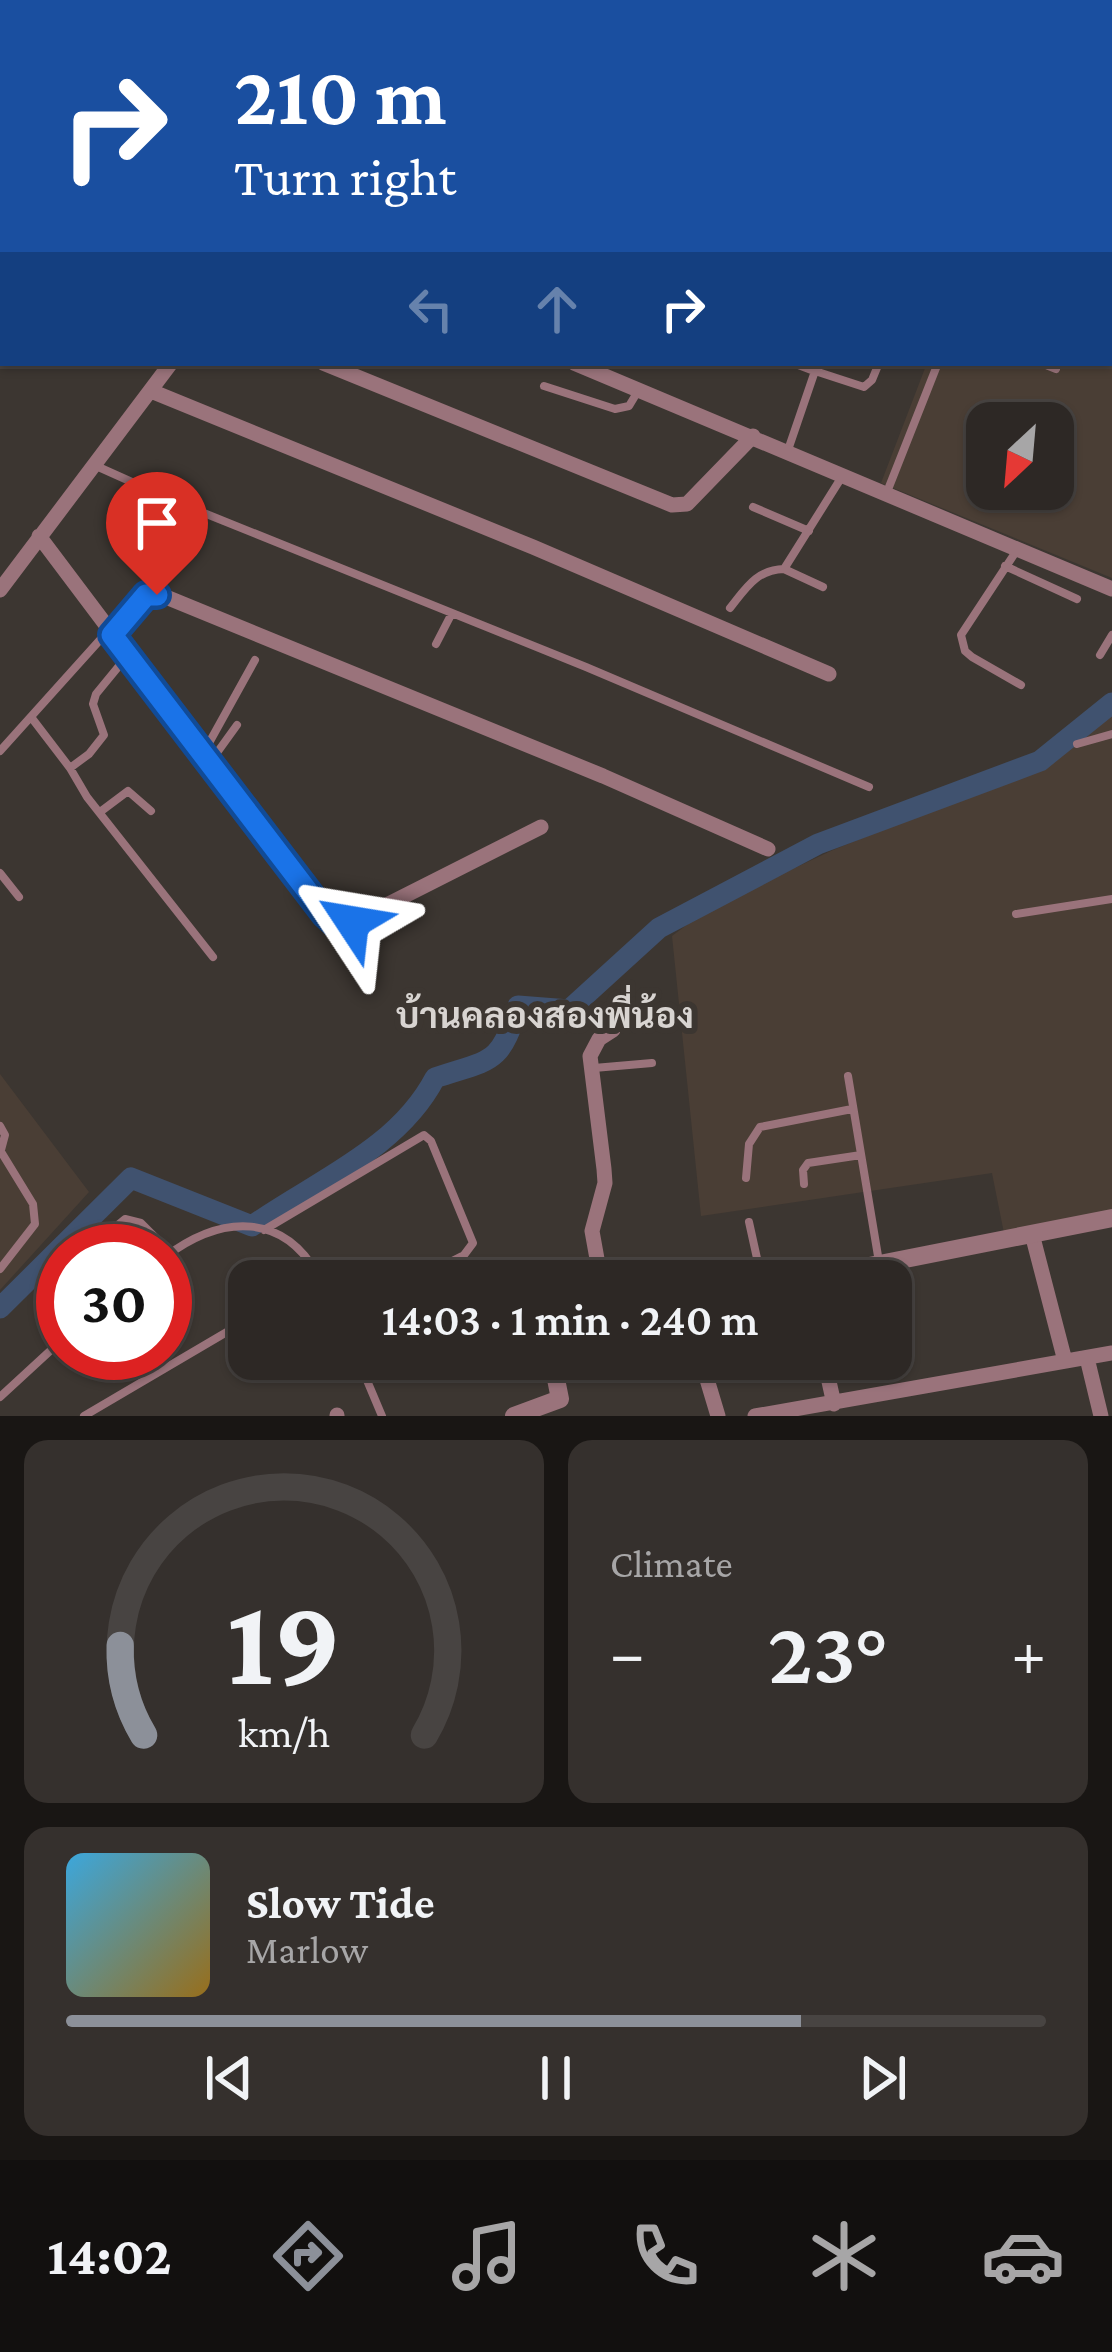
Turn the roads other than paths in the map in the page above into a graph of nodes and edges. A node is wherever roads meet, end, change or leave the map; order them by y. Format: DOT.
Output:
graph roads {
  1 [pos="169,366"];
  2 [pos="329,366"];
  3 [pos="582,366"];
  4 [pos="802,366"];
  5 [pos="878,366"];
  6 [pos="937,366"];
  7 [pos="1048,366"];
  8 [pos="1056,369"];
  9 [pos="815,371"];
  10 [pos="544,386"];
  11 [pos="639,389"];
  12 [pos="151,391"];
  13 [pos="753,436"];
  14 [pos="788,450"];
  15 [pos="94,465"];
  16 [pos="844,474"];
  17 [pos="887,492"];
  18 [pos="753,507"];
  19 [pos="808,531"];
  20 [pos="40,536"];
  21 [pos="1018,548"];
  22 [pos="1005,566"];
  23 [pos="784,568"];
  24 [pos="823,587"];
  25 [pos="1112,589"];
  26 [pos="0,590"];
  27 [pos="1077,599"];
  28 [pos="730,608"];
  29 [pos="452,613"];
  30 [pos="110,633"];
  31 [pos="1112,635"];
  32 [pos="436,644"];
  33 [pos="1100,655"];
  34 [pos="128,656"];
  35 [pos="255,660"];
  36 [pos="830,674"];
  37 [pos="1021,685"];
  38 [pos="31,717"];
  39 [pos="237,725"];
  40 [pos="1112,734"];
  41 [pos="1077,744"];
  42 [pos="0,751"];
  43 [pos="207,758"];
  44 [pos="70,768"];
  45 [pos="869,787"];
  46 [pos="151,811"];
  47 [pos="100,812"];
  48 [pos="541,827"];
  49 [pos="769,849"];
  50 [pos="0,873"];
  51 [pos="19,897"];
  52 [pos="1112,899"];
  53 [pos="1016,914"];
  54 [pos="213,957"];
  55 [pos="613,1030"];
  56 [pos="652,1063"];
  57 [pos="590,1069"];
  58 [pos="848,1076"];
  59 [pos="853,1109"];
  60 [pos="0,1126"];
  61 [pos="1,1150"];
  62 [pos="861,1155"];
  63 [pos="746,1178"];
  64 [pos="804,1184"];
  65 [pos="1112,1218"];
  66 [pos="749,1222"];
  67 [pos="264,1230"];
  68 [pos="1032,1234"];
  69 [pos="192,1241"];
  70 [pos="308,1260"];
  71 [pos="454,1260"];
  72 [pos="598,1260"];
  73 [pos="757,1260"];
  74 [pos="878,1260"];
  75 [pos="899,1260"];
  76 [pos="0,1269"];
  77 [pos="228,1331"];
  78 [pos="1112,1353"];
  79 [pos="1087,1358"];
  80 [pos="1065,1361"];
  81 [pos="36,1364"];
  82 [pos="367,1380"];
  83 [pos="708,1380"];
  84 [pos="829,1380"];
  85 [pos="0,1397"];
  86 [pos="834,1404"];
  87 [pos="566,1407"];
  88 [pos="859,1408"];
  89 [pos="84,1416"];
  90 [pos="382,1416"];
  91 [pos="514,1416"];
  92 [pos="718,1416"];
  93 [pos="755,1416"];
  94 [pos="1100,1416"];
  1 -- 12 [label="street"];
  2 -- 13 [label="street"];
  3 -- 11 [label="street"];
  4 -- 9 [label="lane"];
  5 -- 9 [label="lane"];
  6 -- 17 [label="lane"];
  7 -- 8 [label="lane"];
  9 -- 14 [label="lane"];
  10 -- 11 [label="lane"];
  11 -- 13 [label="street"];
  12 -- 15 [label="street"];
  12 -- 36 [label="street"];
  13 -- 14 [label="street"];
  14 -- 16 [label="street"];
  15 -- 20 [label="street"];
  15 -- 29 [label="lane"];
  16 -- 17 [label="street"];
  16 -- 19 [label="lane"];
  17 -- 21 [label="street"];
  18 -- 19 [label="lane"];
  19 -- 23 [label="lane"];
  20 -- 26 [label="street"];
  20 -- 30 [label="street"];
  21 -- 22 [label="lane"];
  21 -- 25 [label="street"];
  22 -- 27 [label="lane"];
  22 -- 37 [label="lane"];
  23 -- 24 [label="lane"];
  23 -- 28 [label="lane"];
  29 -- 32 [label="lane"];
  29 -- 45 [label="lane"];
  30 -- 34 [label="street"];
  30 -- 38 [label="lane"];
  30 -- 49 [label="street"];
  31 -- 33 [label="lane"];
  34 -- 43 [label="street"];
  34 -- 44 [label="lane"];
  35 -- 43 [label="lane"];
  38 -- 42 [label="lane"];
  38 -- 44 [label="lane"];
  39 -- 43 [label="lane"];
  40 -- 41 [label="lane"];
  43 -- 48 [label="street"];
  44 -- 47 [label="lane"];
  46 -- 47 [label="lane"];
  47 -- 54 [label="lane"];
  50 -- 51 [label="lane"];
  52 -- 53 [label="lane"];
  55 -- 57 [label="street"];
  56 -- 57 [label="lane"];
  57 -- 72 [label="street"];
  58 -- 59 [label="lane"];
  59 -- 62 [label="lane"];
  59 -- 63 [label="lane"];
  60 -- 61 [label="lane"];
  61 -- 76 [label="lane"];
  62 -- 64 [label="lane"];
  62 -- 74 [label="lane"];
  65 -- 68 [label="street"];
  66 -- 73 [label="lane"];
  67 -- 69 [label="lane"];
  67 -- 70 [label="lane"];
  67 -- 71 [label="lane"];
  68 -- 75 [label="street"];
  68 -- 80 [label="street"];
  77 -- 89 [label="lane"];
  78 -- 79 [label="street"];
  79 -- 80 [label="street"];
  79 -- 94 [label="street"];
  80 -- 88 [label="street"];
  81 -- 85 [label="lane"];
  82 -- 90 [label="lane"];
  83 -- 92 [label="street"];
  84 -- 86 [label="street"];
  86 -- 88 [label="street"];
  86 -- 93 [label="street"];
  87 -- 91 [label="street"];
}
